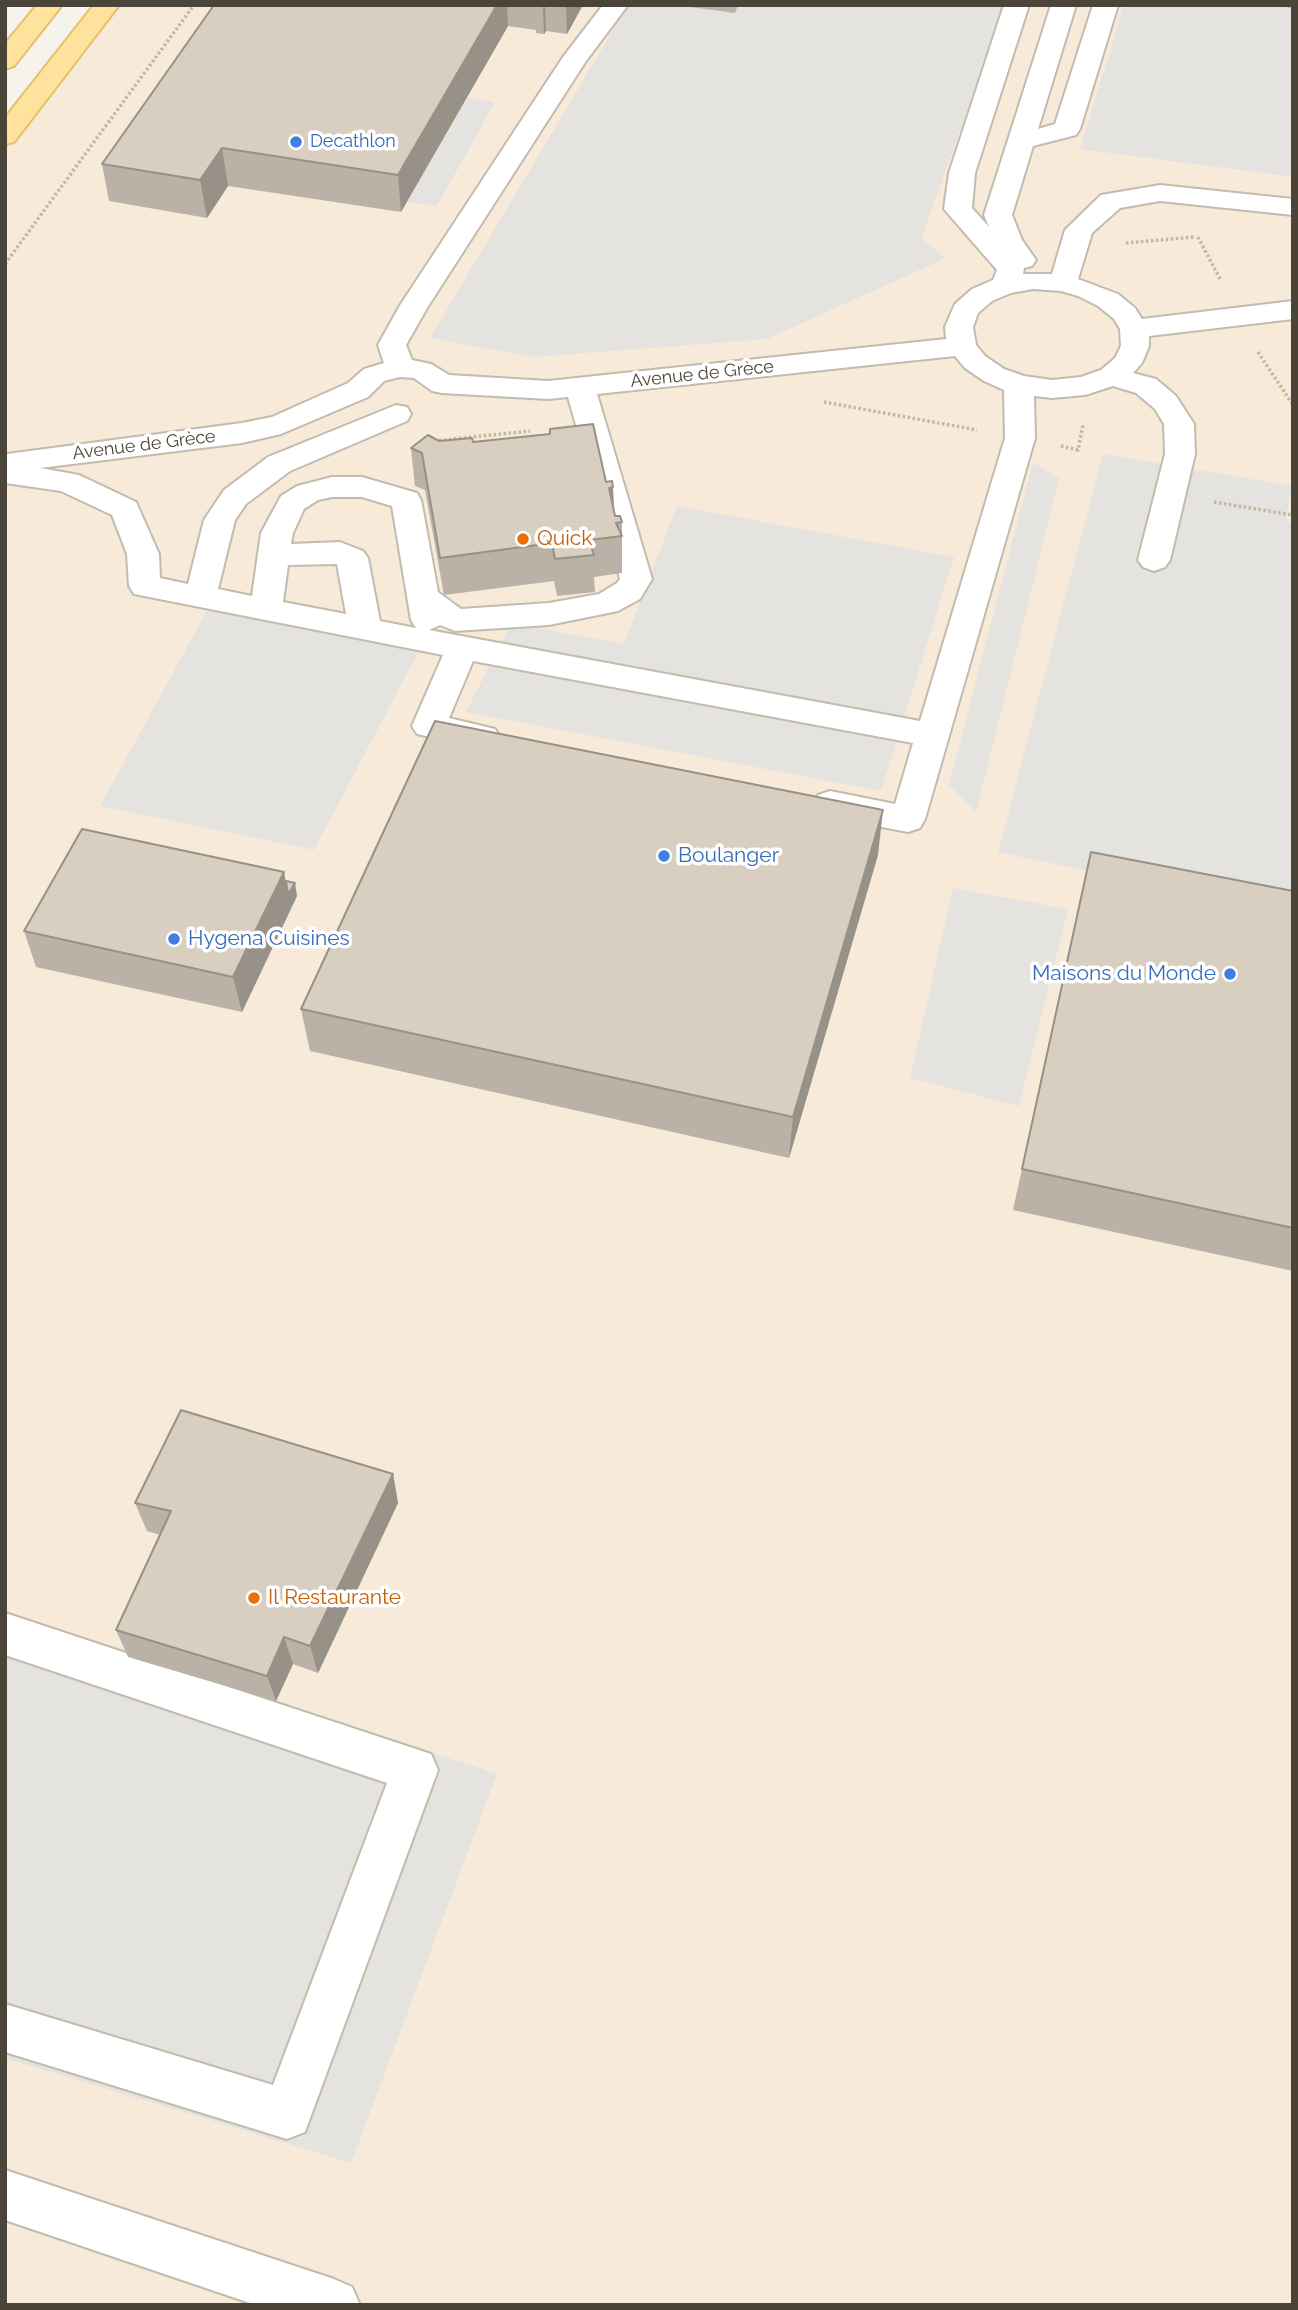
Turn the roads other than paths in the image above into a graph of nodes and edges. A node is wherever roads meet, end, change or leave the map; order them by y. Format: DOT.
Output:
graph roads {
  1 [pos="50,5"];
  2 [pos="107,5"];
  3 [pos="616,5"];
  4 [pos="1017,5"];
  5 [pos="1064,5"];
  6 [pos="1106,5"];
  7 [pos="5,61"];
  8 [pos="5,136"];
  9 [pos="1022,141"];
  10 [pos="1293,208"];
  11 [pos="1019,283"];
  12 [pos="1063,283"];
  13 [pos="1293,310"];
  14 [pos="1134,329"];
  15 [pos="962,346"];
  16 [pos="400,368"];
  17 [pos="1111,376"];
  18 [pos="1019,384"];
  19 [pos="580,387"];
  20 [pos="438,394"];
  21 [pos="375,405"];
  22 [pos="5,463"];
  23 [pos="5,473"];
  24 [pos="274,555"];
  25 [pos="1154,560"];
  26 [pos="200,597"];
  27 [pos="423,597"];
  28 [pos="266,609"];
  29 [pos="365,629"];
  30 [pos="447,645"];
  31 [pos="933,735"];
  32 [pos="511,742"];
  33 [pos="799,798"];
  34 [pos="5,1634"];
  35 [pos="5,2028"];
  36 [pos="5,2195"];
  37 [pos="334,2305"];
  1 -- 7 [label="main road"];
  2 -- 8 [label="main road"];
  3 -- 16 [label="street"];
  4 -- 11 [label="street"];
  5 -- 9 [label="street"];
  6 -- 9 [label="street"];
  9 -- 11 [label="street"];
  10 -- 12 [label="street"];
  11 -- 12 [label="street"];
  11 -- 15 [label="street"];
  12 -- 14 [label="street"];
  13 -- 14 [label="street"];
  14 -- 17 [label="street"];
  15 -- 18 [label="street"];
  15 -- 19 [label="street, Avenue de Grèce"];
  16 -- 20 [label="street"];
  16 -- 21 [label="street"];
  17 -- 18 [label="street"];
  17 -- 25 [label="street"];
  18 -- 31 [label="street"];
  19 -- 20 [label="street, Avenue de Grèce"];
  19 -- 27 [label="street"];
  20 -- 21 [label="street, Avenue de Grèce"];
  21 -- 22 [label="street, Avenue de Grèce"];
  21 -- 26 [label="street"];
  23 -- 26 [label="street"];
  24 -- 27 [label="street"];
  24 -- 28 [label="street"];
  24 -- 29 [label="street"];
  26 -- 28 [label="street"];
  27 -- 30 [label="street"];
  28 -- 29 [label="street"];
  29 -- 30 [label="street"];
  30 -- 31 [label="street"];
  30 -- 32 [label="street"];
  31 -- 33 [label="street"];
  34 -- 35 [label="street"];
  36 -- 37 [label="street"];
}
